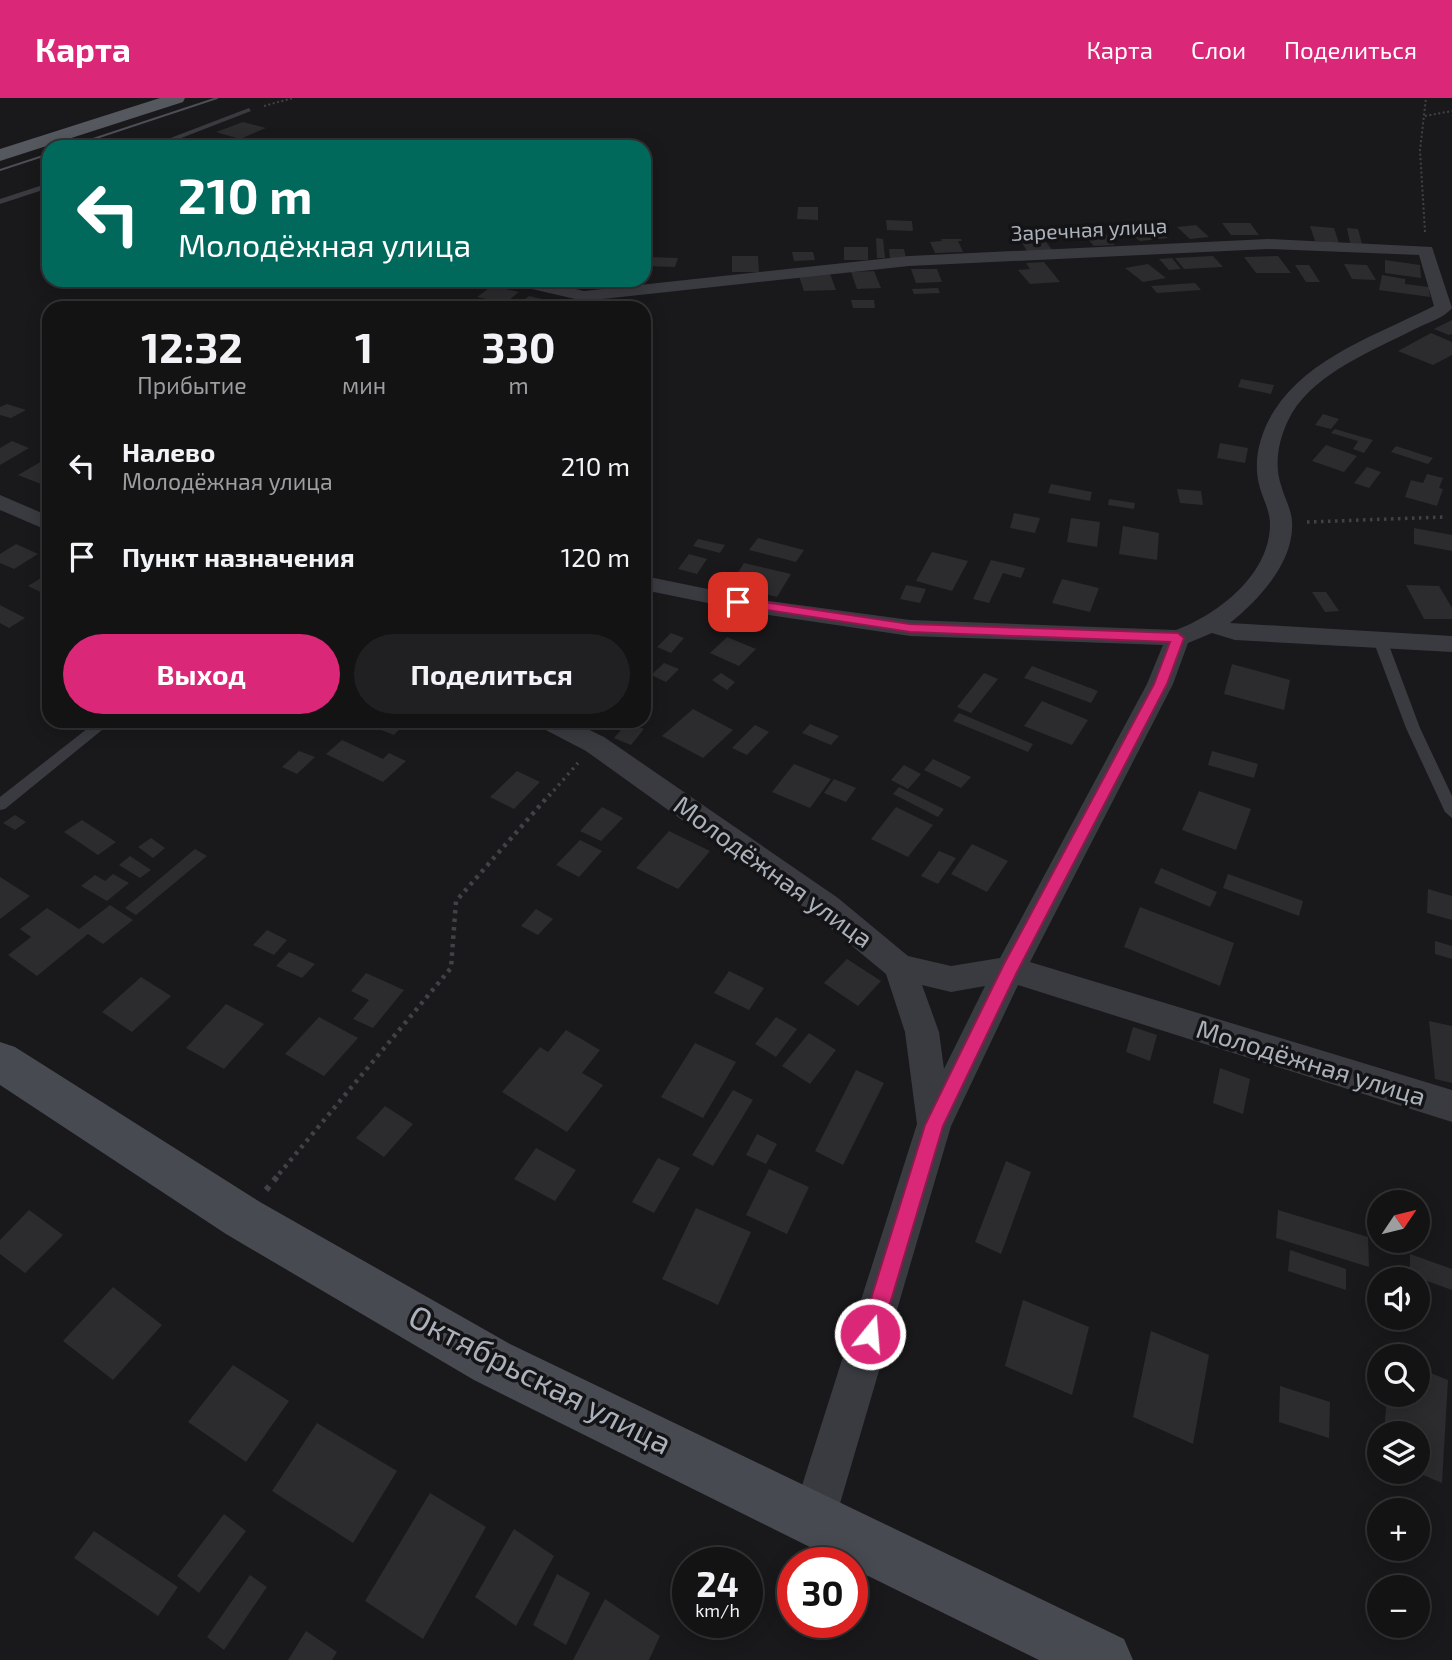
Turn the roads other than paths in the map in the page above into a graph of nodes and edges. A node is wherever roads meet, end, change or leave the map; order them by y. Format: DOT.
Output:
graph roads {
  1 [pos="143,98"];
  2 [pos="177,98"];
  3 [pos="249,110"];
  4 [pos="47,140"];
  5 [pos="170,140"];
  6 [pos="42,141"];
  7 [pos="0,143"];
  8 [pos="0,155"];
  9 [pos="42,187"];
  10 [pos="0,202"];
  11 [pos="536,287"];
  12 [pos="575,301"];
  13 [pos="586,301"];
  14 [pos="0,502"];
  15 [pos="42,521"];
  16 [pos="651,584"];
  17 [pos="1210,625"];
  18 [pos="1178,638"];
  19 [pos="1380,640"];
  20 [pos="1452,644"];
  21 [pos="97,728"];
  22 [pos="564,728"];
  23 [pos="0,805"];
  24 [pos="1452,812"];
  25 [pos="899,967"];
  26 [pos="1010,969"];
  27 [pos="0,1060"];
  28 [pos="1452,1106"];
  29 [pos="934,1125"];
  30 [pos="814,1517"];
  31 [pos="1103,1660"];
  1 -- 7 [label="main road"];
  2 -- 4 [label="main road"];
  3 -- 5 [label="lane"];
  6 -- 8 [label="main road"];
  9 -- 10 [label="lane"];
  11 -- 12 [label="street, Заречная улица"];
  13 -- 17 [label="street, Заречная улица"];
  14 -- 15 [label="street"];
  16 -- 18 [label="street"];
  17 -- 18 [label="street"];
  17 -- 19 [label="street"];
  18 -- 26 [label="street"];
  19 -- 20 [label="street"];
  19 -- 24 [label="lane"];
  21 -- 23 [label="lane"];
  22 -- 25 [label="street, Молодёжная улица"];
  25 -- 26 [label="street, Молодёжная улица"];
  25 -- 29 [label="street"];
  26 -- 28 [label="street, Молодёжная улица"];
  26 -- 29 [label="street"];
  27 -- 30 [label="street, Октябрьская улица"];
  29 -- 30 [label="street"];
  30 -- 31 [label="street, Октябрьская улица"];
}
